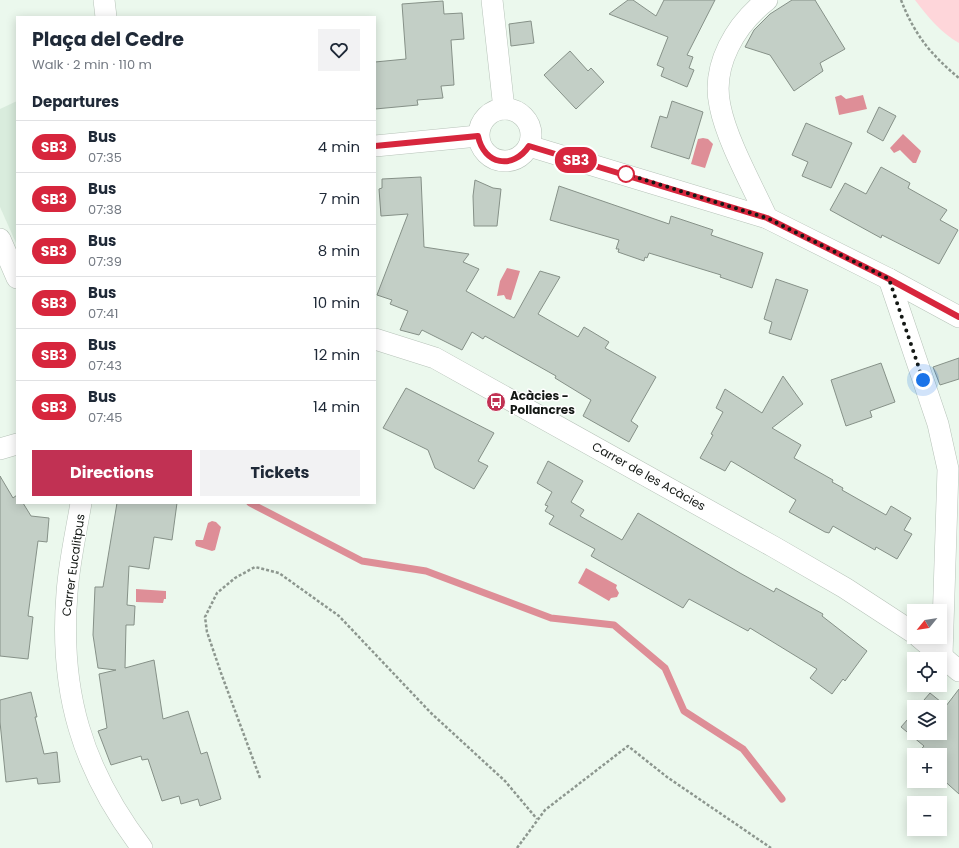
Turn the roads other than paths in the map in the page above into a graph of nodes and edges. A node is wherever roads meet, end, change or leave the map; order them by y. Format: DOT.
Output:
graph roads {
  1 [pos="104,0"];
  2 [pos="492,0"];
  3 [pos="767,0"];
  4 [pos="106,16"];
  5 [pos="504,109"];
  6 [pos="478,136"];
  7 [pos="376,146"];
  8 [pos="529,146"];
  9 [pos="767,218"];
  10 [pos="0,239"];
  11 [pos="16,276"];
  12 [pos="889,279"];
  13 [pos="959,317"];
  14 [pos="376,339"];
  15 [pos="396,345"];
  16 [pos="376,350"];
  17 [pos="16,444"];
  18 [pos="0,449"];
  19 [pos="81,504"];
  20 [pos="907,629"];
  21 [pos="927,644"];
  22 [pos="937,652"];
  23 [pos="942,652"];
  24 [pos="947,660"];
  25 [pos="959,671"];
  26 [pos="142,848"];
  1 -- 4 [label="street"];
  2 -- 5 [label="street"];
  3 -- 9 [label="street"];
  5 -- 6 [label="street"];
  5 -- 8 [label="street"];
  6 -- 7 [label="street"];
  6 -- 8 [label="street"];
  8 -- 9 [label="street"];
  9 -- 12 [label="street"];
  10 -- 11 [label="street"];
  12 -- 13 [label="street"];
  12 -- 23 [label="street"];
  14 -- 15 [label="street, Carrer de les Acàcies"];
  15 -- 16 [label="street"];
  15 -- 20 [label="street, Carrer de les Acàcies"];
  17 -- 18 [label="street"];
  19 -- 26 [label="street, Carrer Eucalitpus"];
  21 -- 22 [label="street"];
  24 -- 25 [label="street"];
}
